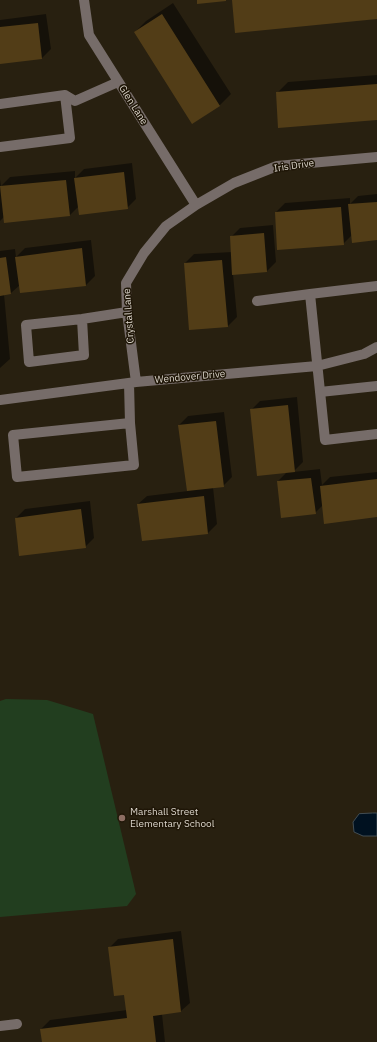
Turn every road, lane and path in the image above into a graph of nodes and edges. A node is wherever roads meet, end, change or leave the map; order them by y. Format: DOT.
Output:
graph roads {
  1 [pos="84,0"];
  2 [pos="118,82"];
  3 [pos="65,95"];
  4 [pos="0,104"];
  5 [pos="0,147"];
  6 [pos="377,157"];
  7 [pos="196,205"];
  8 [pos="377,286"];
  9 [pos="310,294"];
  10 [pos="257,301"];
  11 [pos="127,312"];
  12 [pos="82,319"];
  13 [pos="377,347"];
  14 [pos="316,366"];
  15 [pos="132,383"];
  16 [pos="377,386"];
  17 [pos="320,392"];
  18 [pos="0,400"];
  19 [pos="130,423"];
  20 [pos="377,434"];
  21 [pos="17,1024"];
  22 [pos="0,1026"];
  1 -- 2 [label="street, Glen Lane"];
  2 -- 3 [label="street"];
  2 -- 7 [label="street, Glen Lane"];
  3 -- 4 [label="street"];
  3 -- 5 [label="street"];
  6 -- 7 [label="street, Iris Drive"];
  7 -- 11 [label="street, Crystal Lane"];
  8 -- 9 [label="street"];
  9 -- 10 [label="street"];
  9 -- 14 [label="street"];
  11 -- 12 [label="street"];
  11 -- 15 [label="street, Crystal Lane"];
  12 -- 12 [label="street"];
  13 -- 14 [label="street, Wendover Drive"];
  14 -- 15 [label="street, Wendover Drive"];
  14 -- 17 [label="street"];
  15 -- 18 [label="street, Wendover Drive"];
  15 -- 19 [label="street, Crystal Lane"];
  16 -- 17 [label="street"];
  17 -- 20 [label="street"];
  19 -- 19 [label="street, Crystal Lane"];
  21 -- 22 [label="street"];
}
